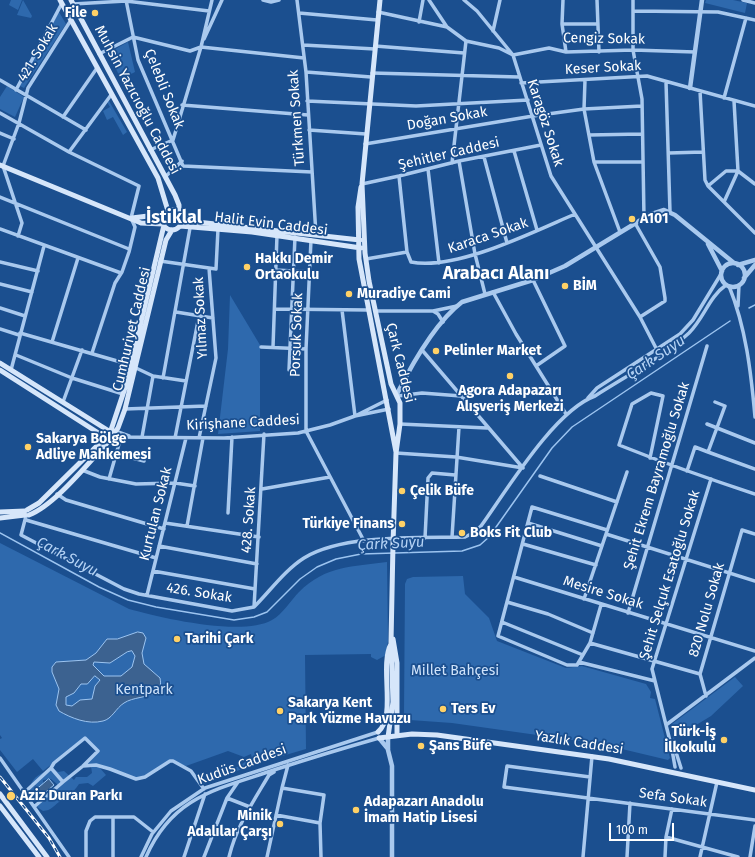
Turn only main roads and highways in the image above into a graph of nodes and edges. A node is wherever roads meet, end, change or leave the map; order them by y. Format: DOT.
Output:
graph roads {
  1 [pos="380,0"];
  2 [pos="61,2"];
  3 [pos="72,2"];
  4 [pos="2,165"];
  5 [pos="362,184"];
  6 [pos="166,212"];
  7 [pos="180,214"];
  8 [pos="131,218"];
  9 [pos="164,225"];
  10 [pos="180,226"];
  11 [pos="172,230"];
  12 [pos="314,239"];
  13 [pos="358,240"];
  14 [pos="364,241"];
  15 [pos="358,247"];
  16 [pos="365,248"];
  17 [pos="0,363"];
  18 [pos="133,366"];
  19 [pos="0,370"];
  20 [pos="397,395"];
  21 [pos="387,400"];
  22 [pos="400,403"];
  23 [pos="389,409"];
  24 [pos="111,433"];
  25 [pos="396,454"];
  26 [pos="0,512"];
  27 [pos="26,515"];
  28 [pos="0,518"];
  29 [pos="392,640"];
  30 [pos="389,734"];
  31 [pos="397,735"];
  32 [pos="379,738"];
  33 [pos="755,790"];
  34 [pos="0,794"];
  35 [pos="0,806"];
  36 [pos="39,857"];
  37 [pos="47,857"];
  1 -- 5 [label="main road, Çark Caddesi"];
  2 -- 6 [label="main road, Muhsin Yazıcıoğlu Caddesi"];
  3 -- 7 [label="main road, Muhsin Yazıcıoğlu Caddesi"];
  4 -- 8 [label="main road"];
  5 -- 13 [label="main road, Çark Caddesi"];
  5 -- 14 [label="main road, Çark Caddesi"];
  6 -- 7 [label="main road"];
  6 -- 8 [label="main road"];
  6 -- 9 [label="main road"];
  7 -- 10 [label="main road"];
  7 -- 12 [label="main road, Halit Evin Caddesi"];
  8 -- 9 [label="main road"];
  9 -- 11 [label="main road"];
  9 -- 18 [label="main road, Cumhuriyet Caddesi"];
  10 -- 11 [label="main road"];
  10 -- 12 [label="main road, Halit Evin Caddesi"];
  11 -- 18 [label="main road, Cumhuriyet Caddesi"];
  12 -- 13 [label="main road, Halit Evin Caddesi"];
  12 -- 15 [label="main road, Halit Evin Caddesi"];
  13 -- 14 [label="main road, Halit Evin Caddesi"];
  13 -- 15 [label="main road, Çark Caddesi"];
  14 -- 16 [label="main road, Çark Caddesi"];
  15 -- 16 [label="main road, Halit Evin Caddesi"];
  15 -- 21 [label="main road, Çark Caddesi"];
  16 -- 20 [label="main road, Çark Caddesi"];
  17 -- 24 [label="main road, Kirişhane Caddesi"];
  18 -- 24 [label="main road, Cumhuriyet Caddesi"];
  18 -- 24 [label="main road, Cumhuriyet Caddesi"];
  19 -- 24 [label="main road, Kirişhane Caddesi"];
  20 -- 21 [label="main road"];
  20 -- 22 [label="main road, Çark Caddesi"];
  21 -- 23 [label="main road, Çark Caddesi"];
  22 -- 23 [label="main road"];
  22 -- 25 [label="main road, Çark Caddesi"];
  23 -- 25 [label="main road, Çark Caddesi"];
  24 -- 27 [label="main road"];
  24 -- 27 [label="main road"];
  25 -- 29 [label="main road, Çark Caddesi"];
  26 -- 27 [label="main road"];
  27 -- 28 [label="main road"];
  29 -- 30 [label="main road, Çark Caddesi"];
  29 -- 30 [label="main road"];
  29 -- 31 [label="main road, Çark Caddesi"];
  30 -- 31 [label="main road"];
  30 -- 32 [label="main road"];
  31 -- 33 [label="main road, Yazlık Caddesi"];
  34 -- 37 [label="main road"];
  35 -- 36 [label="main road"];
}
